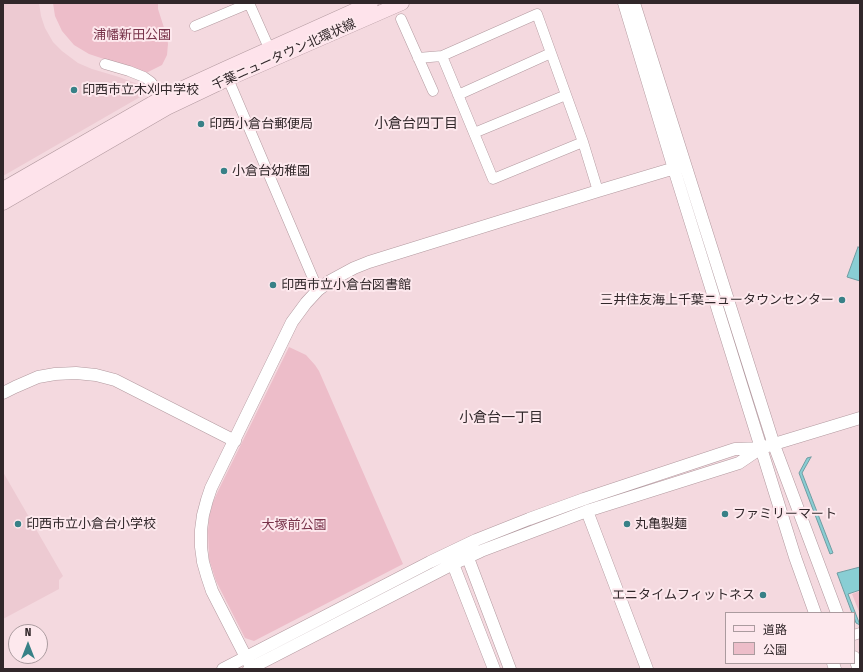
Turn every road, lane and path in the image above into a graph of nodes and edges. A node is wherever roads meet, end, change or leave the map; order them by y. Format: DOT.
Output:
graph roads {
  1 [pos="249,3"];
  2 [pos="371,3"];
  3 [pos="402,3"];
  4 [pos="624,3"];
  5 [pos="634,3"];
  6 [pos="401,19"];
  7 [pos="195,26"];
  8 [pos="269,48"];
  9 [pos="551,53"];
  10 [pos="442,56"];
  11 [pos="418,58"];
  12 [pos="105,64"];
  13 [pos="226,74"];
  14 [pos="434,91"];
  15 [pos="458,94"];
  16 [pos="566,94"];
  17 [pos="162,98"];
  18 [pos="151,111"];
  19 [pos="474,133"];
  20 [pos="583,142"];
  21 [pos="680,167"];
  22 [pos="3,189"];
  23 [pos="598,191"];
  24 [pos="3,203"];
  25 [pos="318,290"];
  26 [pos="3,393"];
  27 [pos="860,418"];
  28 [pos="235,441"];
  29 [pos="774,445"];
  30 [pos="761,448"];
  31 [pos="587,510"];
  32 [pos="454,551"];
  33 [pos="468,558"];
  34 [pos="454,564"];
  35 [pos="815,612"];
  36 [pos="837,612"];
  37 [pos="855,659"];
  38 [pos="251,666"];
  39 [pos="223,669"];
  40 [pos="494,669"];
  41 [pos="510,669"];
  42 [pos="647,669"];
  43 [pos="859,669"];
  1 -- 7 [label="street"];
  1 -- 8 [label="street"];
  2 -- 8 [label="main road, 千葉ニュータウン北環状線"];
  3 -- 13 [label="main road, 千葉ニュータウン北環状線"];
  4 -- 21 [label="street"];
  5 -- 21 [label="street"];
  6 -- 11 [label="street"];
  8 -- 13 [label="main road, 千葉ニュータウン北環状線"];
  9 -- 10 [label="street"];
  9 -- 15 [label="street"];
  9 -- 16 [label="street"];
  10 -- 11 [label="street"];
  10 -- 15 [label="street"];
  11 -- 14 [label="street"];
  12 -- 17 [label="street"];
  13 -- 17 [label="main road, 千葉ニュータウン北環状線"];
  13 -- 25 [label="street"];
  15 -- 19 [label="street"];
  16 -- 19 [label="street"];
  16 -- 20 [label="street"];
  17 -- 18 [label="main road, 千葉ニュータウン北環状線"];
  18 -- 22 [label="main road"];
  18 -- 24 [label="main road"];
  19 -- 20 [label="street"];
  20 -- 23 [label="street"];
  21 -- 23 [label="street"];
  21 -- 29 [label="street"];
  21 -- 30 [label="street"];
  23 -- 25 [label="street"];
  25 -- 28 [label="street"];
  26 -- 28 [label="street"];
  27 -- 29 [label="street"];
  28 -- 38 [label="street"];
  29 -- 30 [label="street"];
  29 -- 36 [label="street"];
  30 -- 31 [label="street"];
  30 -- 32 [label="street"];
  30 -- 35 [label="street"];
  31 -- 33 [label="street"];
  31 -- 42 [label="street"];
  32 -- 33 [label="street"];
  32 -- 34 [label="street"];
  32 -- 38 [label="street"];
  33 -- 34 [label="street"];
  33 -- 41 [label="street"];
  34 -- 38 [label="street"];
  34 -- 40 [label="street"];
  37 -- 43 [label="street"];
  38 -- 39 [label="street"];
}
